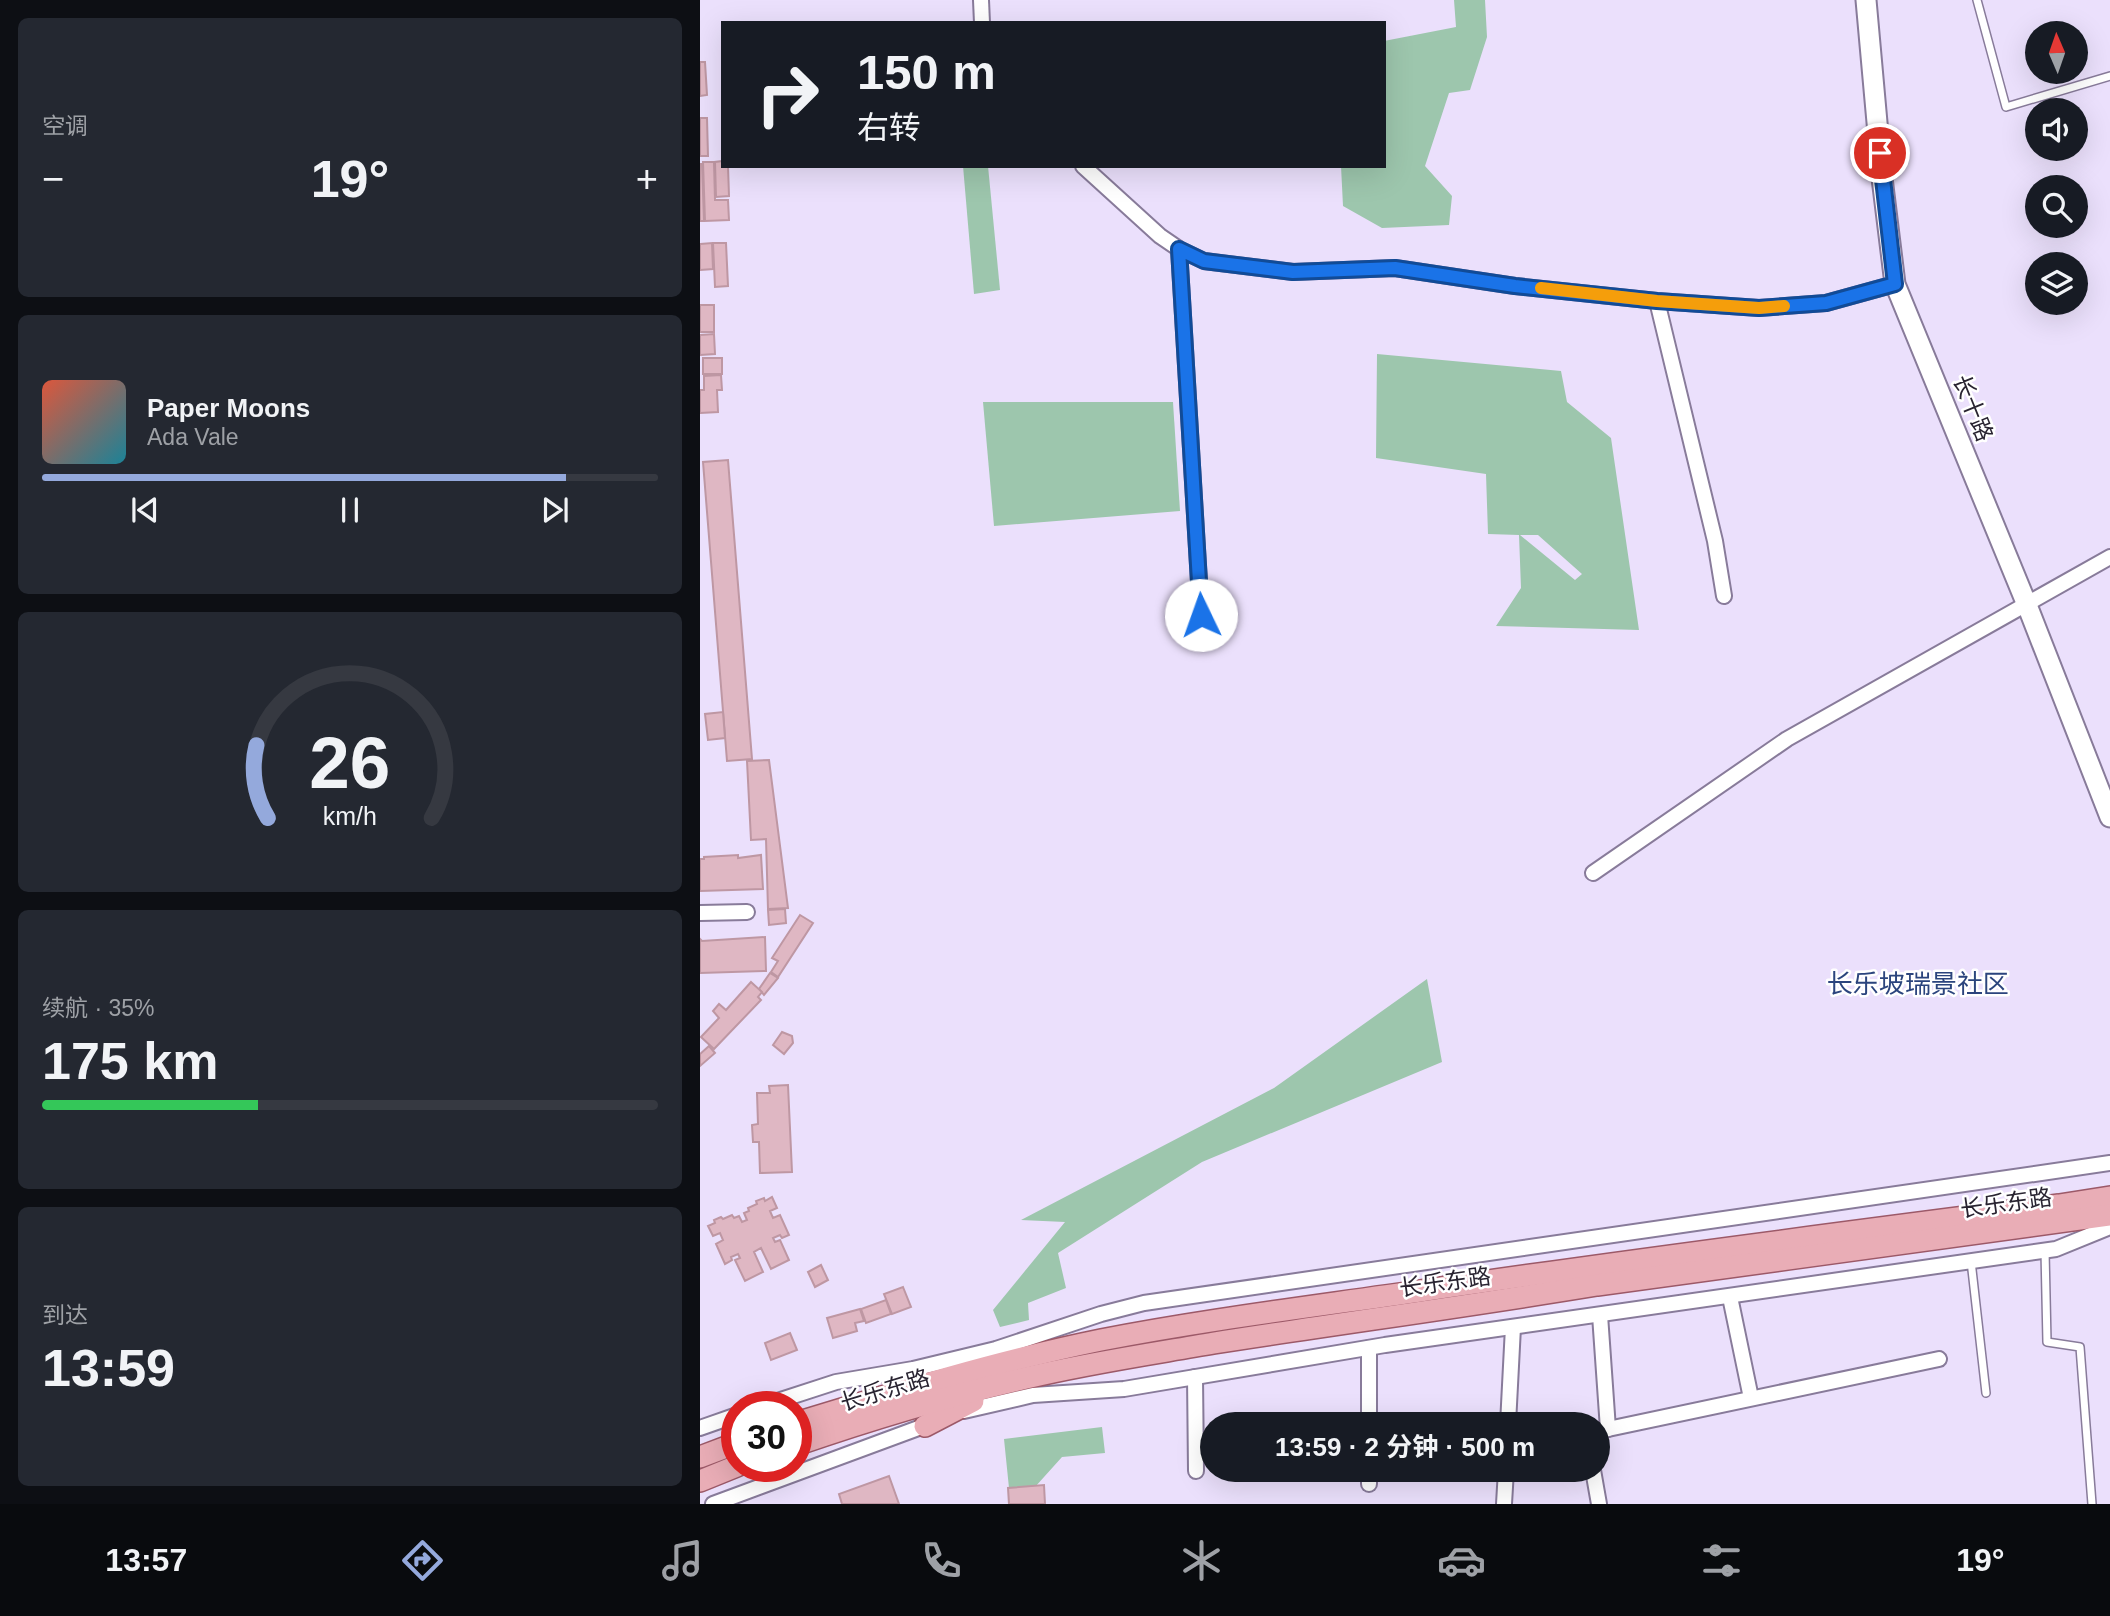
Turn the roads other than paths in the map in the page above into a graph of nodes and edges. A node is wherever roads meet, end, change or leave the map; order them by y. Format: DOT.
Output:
graph roads {
  1 [pos="981,0"];
  2 [pos="1866,0"];
  3 [pos="1977,0"];
  4 [pos="982,21"];
  5 [pos="2110,76"];
  6 [pos="1085,168"];
  7 [pos="1179,249"];
  8 [pos="1895,284"];
  9 [pos="1657,301"];
  10 [pos="2110,557"];
  11 [pos="1724,596"];
  12 [pos="2027,605"];
  13 [pos="1201,615"];
  14 [pos="2110,817"];
  15 [pos="1593,873"];
  16 [pos="747,912"];
  17 [pos="700,913"];
  18 [pos="2110,1163"];
  19 [pos="2110,1197"];
  20 [pos="2110,1215"];
  21 [pos="2110,1227"];
  22 [pos="2045,1251"];
  23 [pos="1971,1261"];
  24 [pos="1730,1297"];
  25 [pos="1600,1315"];
  26 [pos="1513,1327"];
  27 [pos="1369,1348"];
  28 [pos="1939,1359"];
  29 [pos="1195,1377"];
  30 [pos="1007,1382"];
  31 [pos="808,1391"];
  32 [pos="1986,1393"];
  33 [pos="1751,1398"];
  34 [pos="1369,1412"];
  35 [pos="1509,1412"];
  36 [pos="1603,1412"];
  37 [pos="812,1418"];
  38 [pos="721,1421"];
  39 [pos="925,1426"];
  40 [pos="700,1428"];
  41 [pos="1610,1428"];
  42 [pos="812,1440"];
  43 [pos="721,1449"];
  44 [pos="700,1457"];
  45 [pos="1196,1471"];
  46 [pos="721,1472"];
  47 [pos="700,1481"];
  48 [pos="1505,1482"];
  49 [pos="1595,1482"];
  50 [pos="713,1504"];
  51 [pos="1504,1504"];
  52 [pos="1599,1504"];
  53 [pos="2092,1504"];
  1 -- 4 [label="street"];
  2 -- 8 [label="street, 长十路"];
  3 -- 5 [label="lane"];
  6 -- 7 [label="street"];
  7 -- 9 [label="street"];
  7 -- 13 [label="street"];
  8 -- 9 [label="street"];
  8 -- 12 [label="street, 长十路"];
  9 -- 11 [label="street"];
  10 -- 12 [label="street"];
  12 -- 14 [label="street, 长十路"];
  12 -- 15 [label="street"];
  16 -- 17 [label="street"];
  18 -- 31 [label="street"];
  19 -- 37 [label="main road, 长乐东路"];
  20 -- 30 [label="main road, 长乐东路"];
  21 -- 22 [label="street"];
  22 -- 23 [label="street"];
  22 -- 53 [label="lane"];
  23 -- 24 [label="street"];
  23 -- 32 [label="lane"];
  24 -- 25 [label="street"];
  24 -- 33 [label="street"];
  25 -- 26 [label="street"];
  25 -- 36 [label="street"];
  26 -- 27 [label="street"];
  26 -- 35 [label="street"];
  27 -- 29 [label="street"];
  27 -- 34 [label="street"];
  28 -- 33 [label="street"];
  29 -- 39 [label="street"];
  29 -- 45 [label="street"];
  30 -- 39 [label="main road"];
  30 -- 42 [label="main road, 长乐东路"];
  33 -- 41 [label="street"];
  38 -- 40 [label="street"];
  39 -- 50 [label="street"];
  43 -- 44 [label="main road"];
  46 -- 47 [label="main road"];
  48 -- 51 [label="street"];
  49 -- 52 [label="street"];
}
